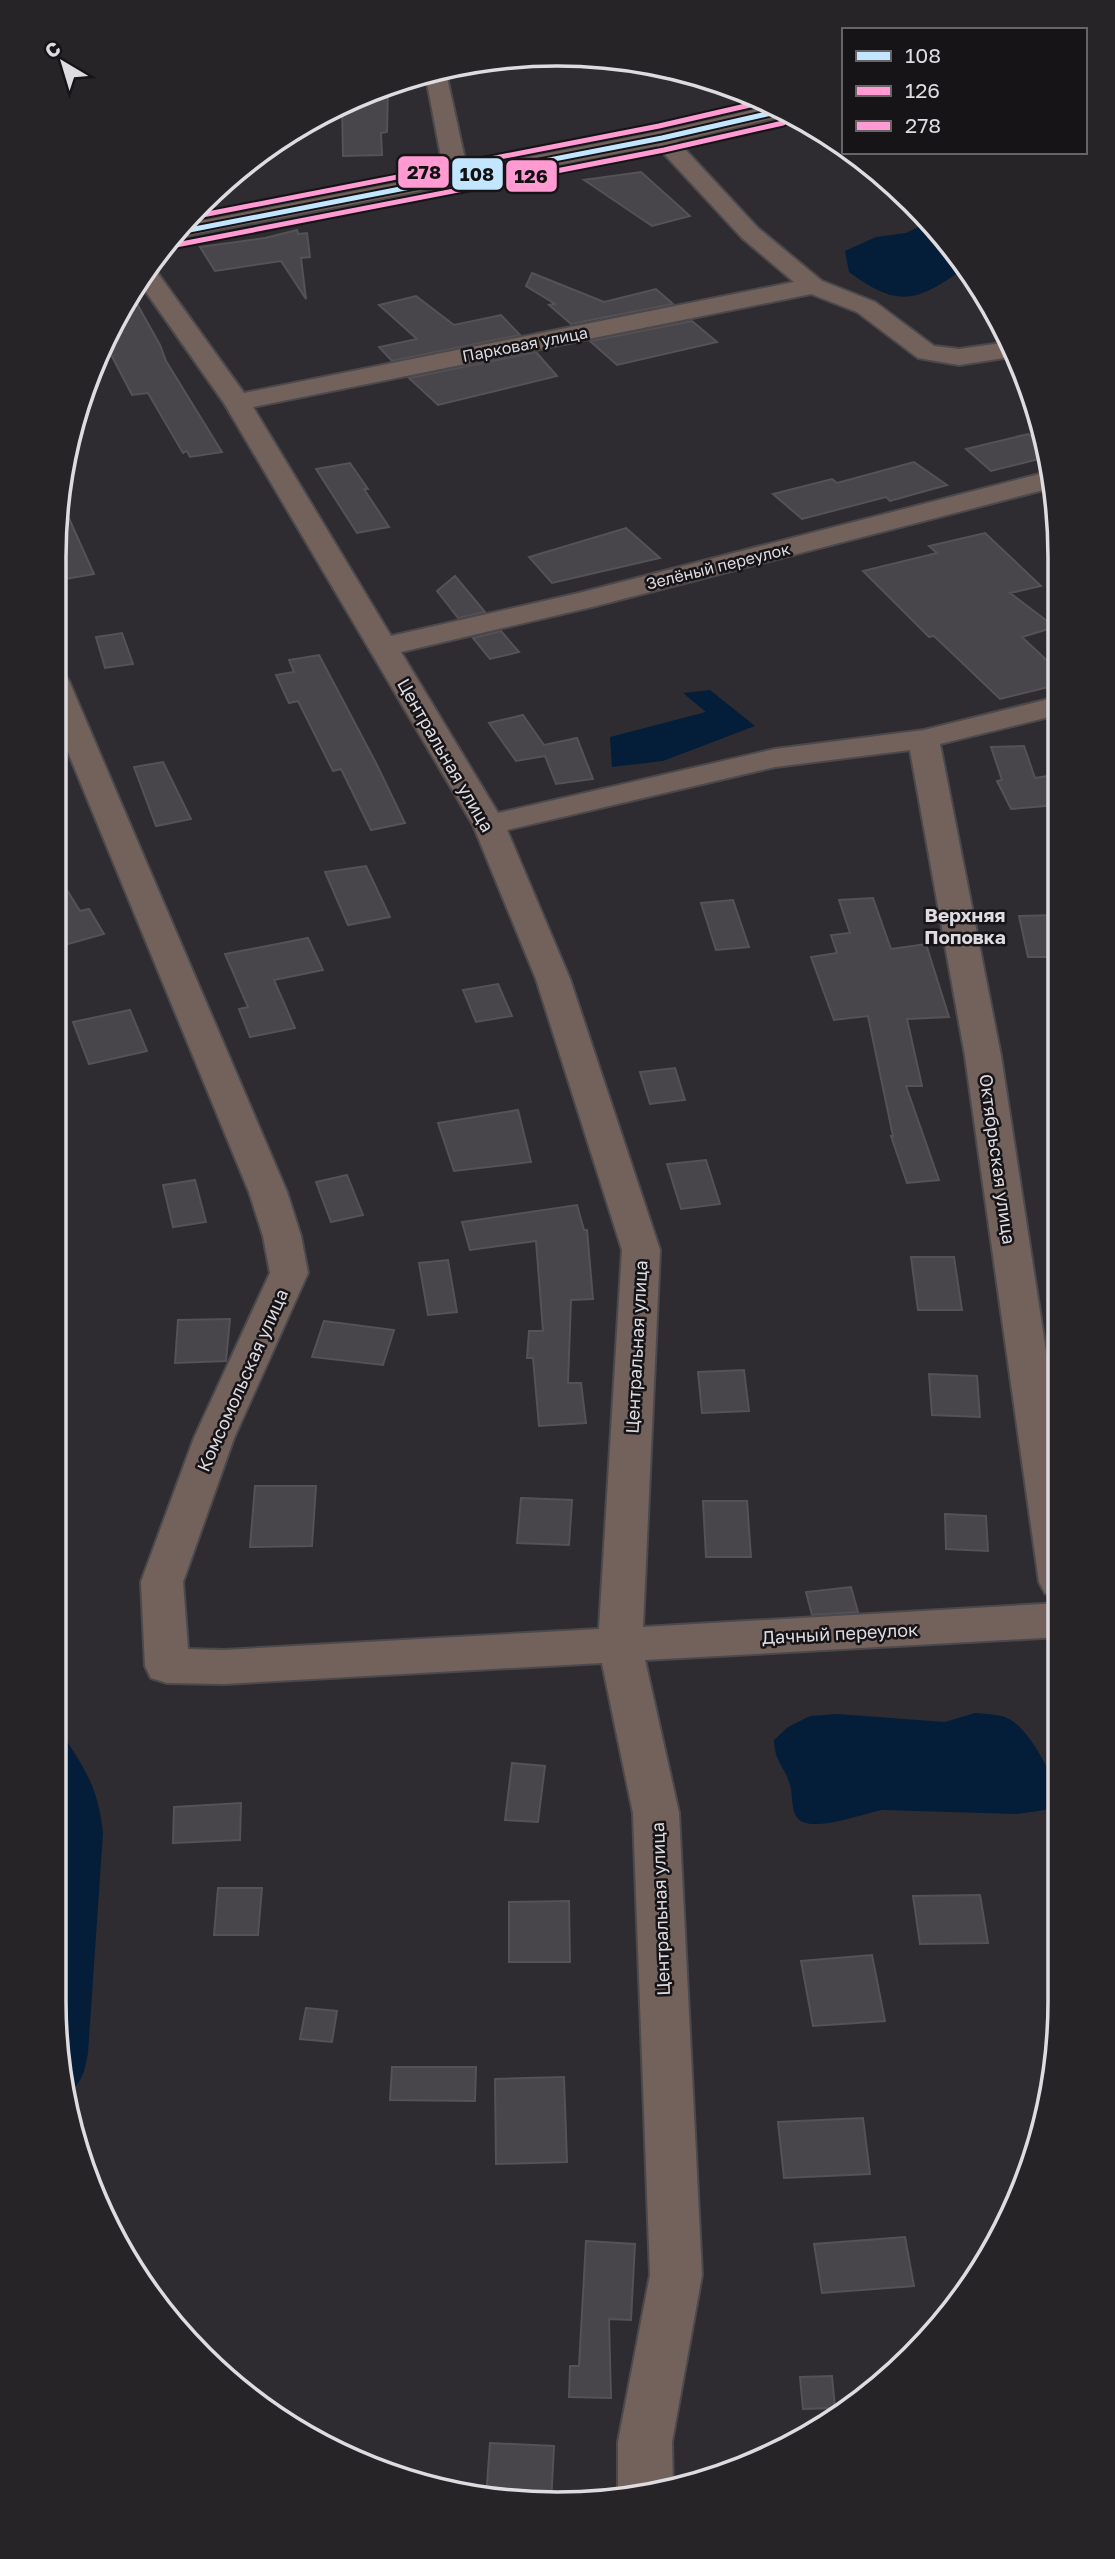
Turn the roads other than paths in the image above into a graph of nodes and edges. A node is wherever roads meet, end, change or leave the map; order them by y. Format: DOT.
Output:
graph roads {
  1 [pos="437,81"];
  2 [pos="768,114"];
  3 [pos="662,138"];
  4 [pos="457,177"];
  5 [pos="192,229"];
  6 [pos="151,282"];
  7 [pos="814,286"];
  8 [pos="1003,351"];
  9 [pos="237,402"];
  10 [pos="1042,482"];
  11 [pos="382,647"];
  12 [pos="1048,708"];
  13 [pos="66,710"];
  14 [pos="924,739"];
  15 [pos="489,825"];
  16 [pos="1048,1500"];
  17 [pos="1048,1621"];
  18 [pos="620,1646"];
  19 [pos="645,2484"];
  1 -- 4 [label="street"];
  2 -- 3 [label="street"];
  3 -- 4 [label="street"];
  3 -- 7 [label="street"];
  4 -- 5 [label="street"];
  6 -- 9 [label="street, Центральная улица"];
  7 -- 8 [label="street"];
  7 -- 9 [label="street, Парковая улица"];
  9 -- 11 [label="street, Центральная улица"];
  10 -- 11 [label="street, Зелёный переулок"];
  11 -- 15 [label="street, Центральная улица"];
  12 -- 14 [label="street"];
  13 -- 18 [label="street, Комсомольская улица"];
  14 -- 15 [label="street"];
  14 -- 16 [label="street, Октябрьская улица"];
  15 -- 18 [label="street, Центральная улица"];
  17 -- 18 [label="street, Дачный переулок"];
  18 -- 19 [label="street, Центральная улица"];
}
